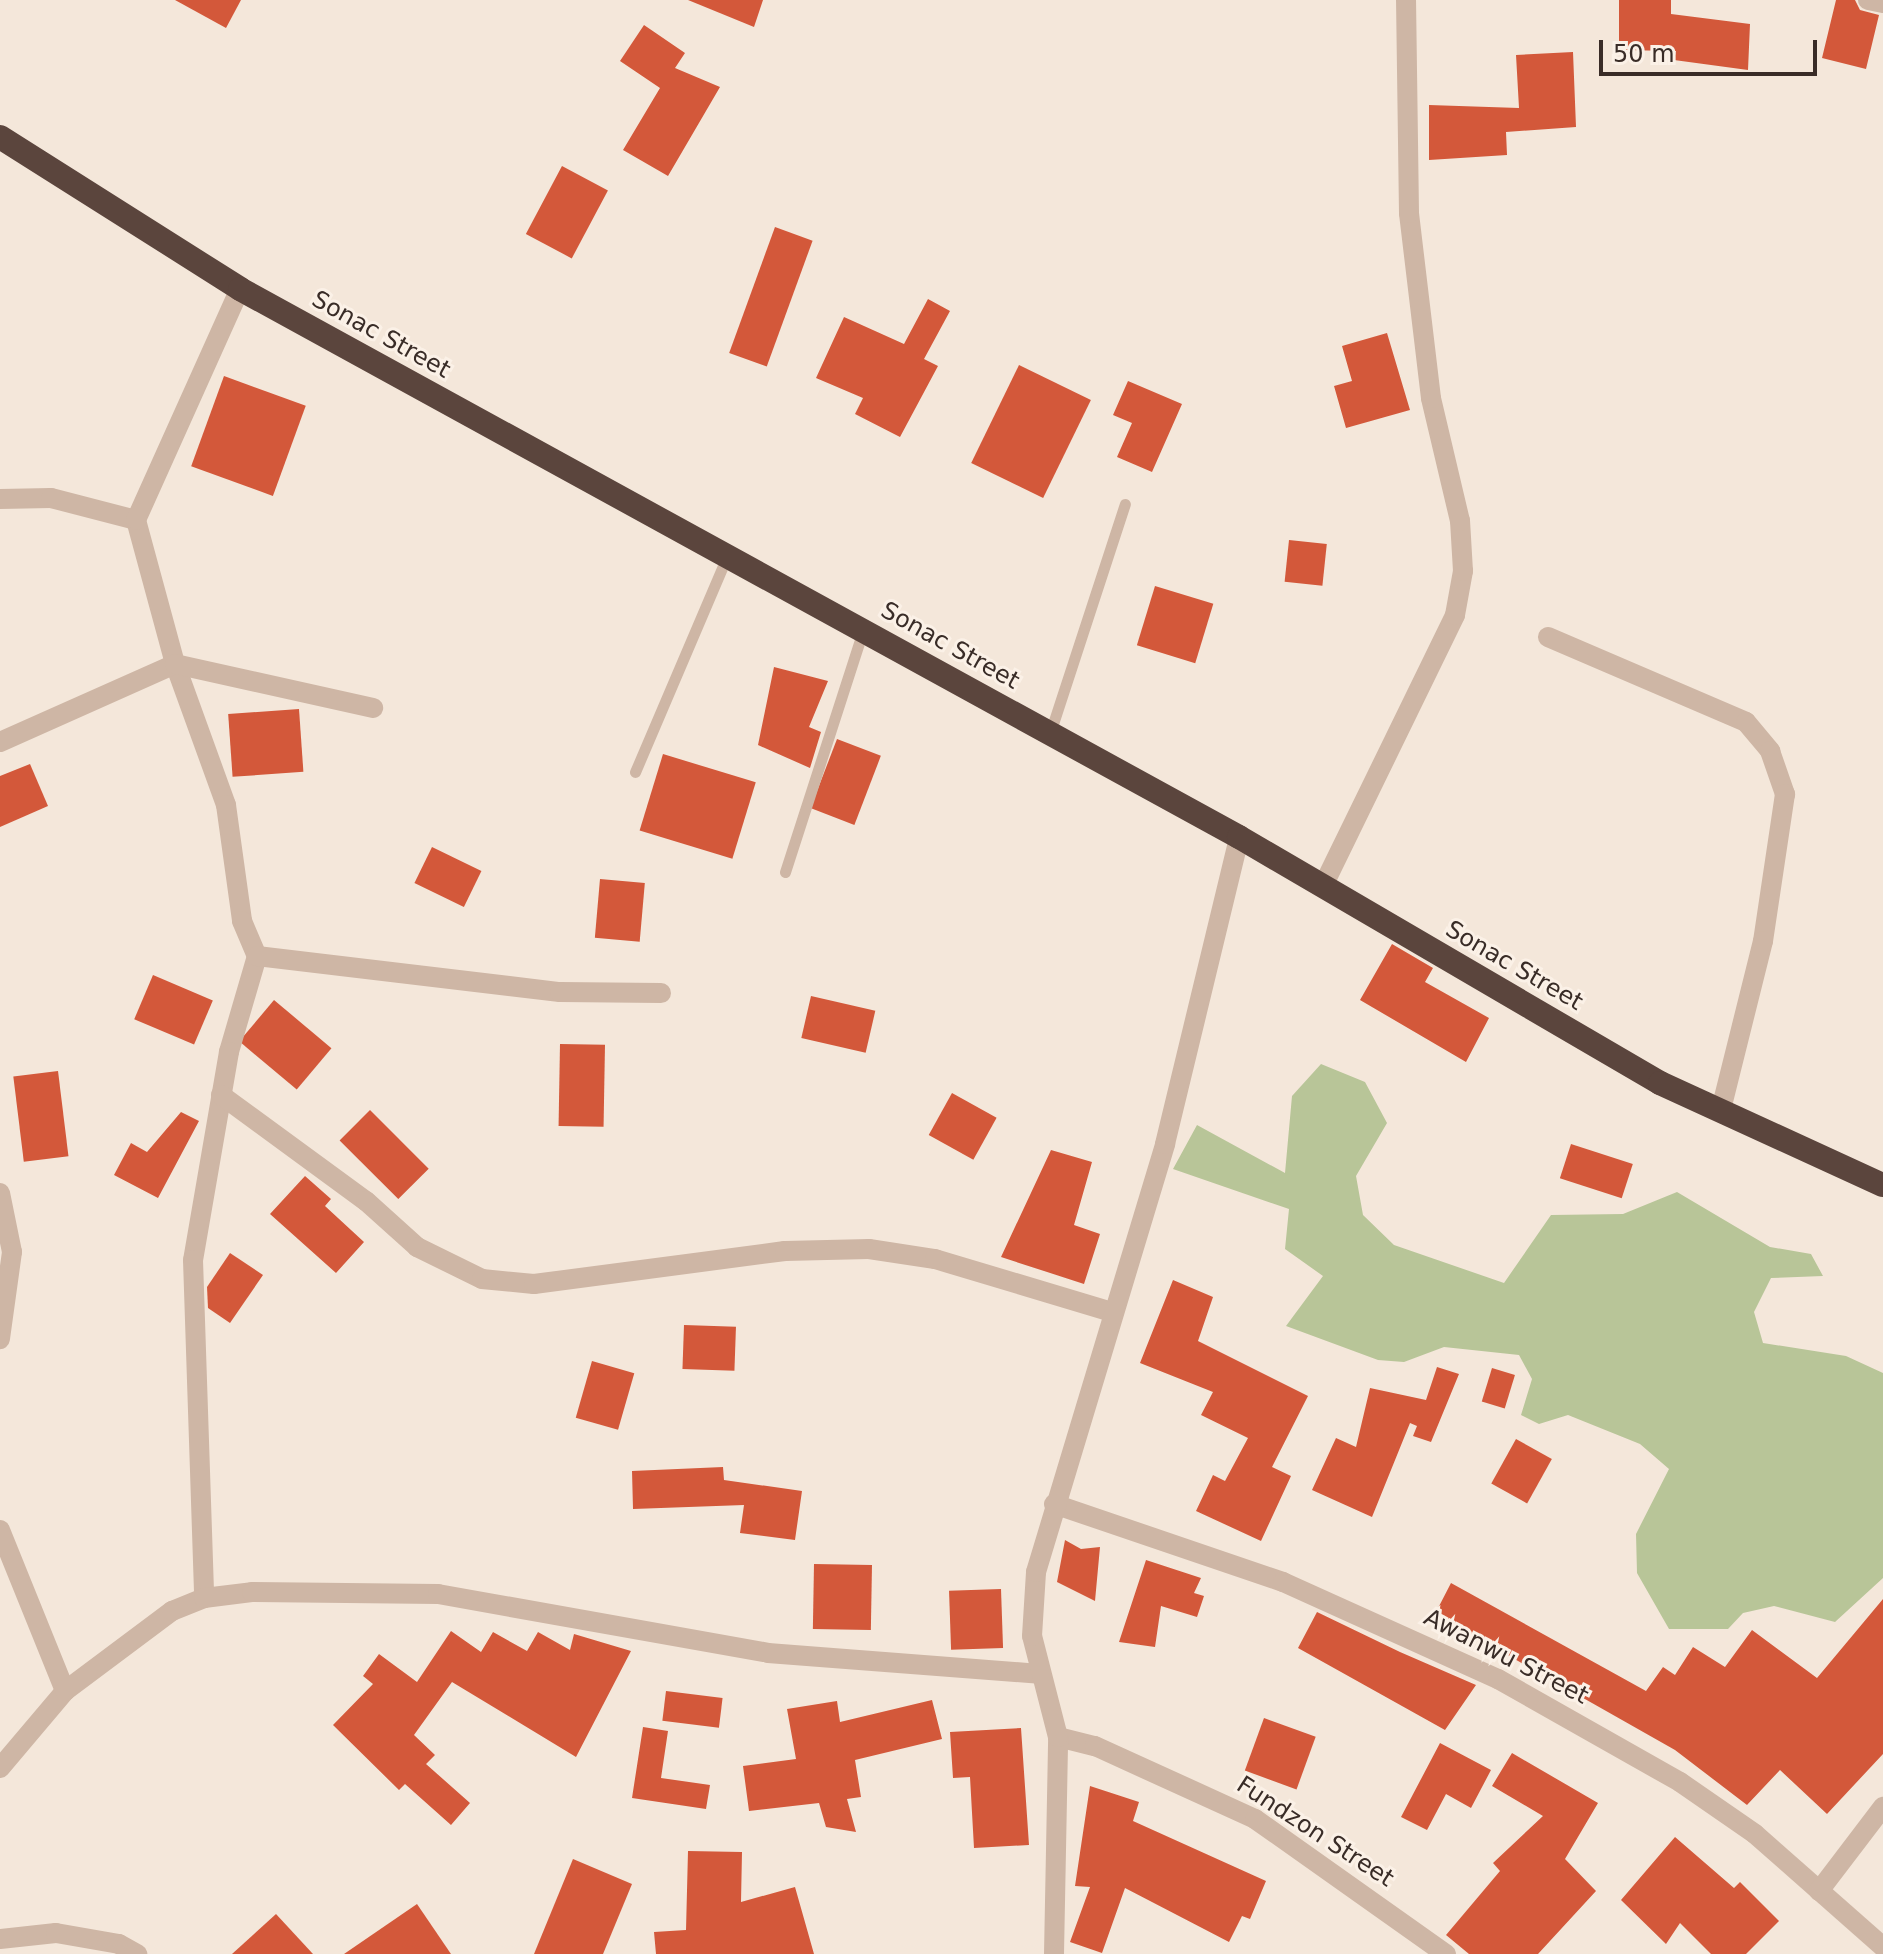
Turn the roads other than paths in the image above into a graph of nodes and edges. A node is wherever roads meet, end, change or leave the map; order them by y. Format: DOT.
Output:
graph roads {
  1 [pos="1406,0"];
  2 [pos="1868,0"];
  3 [pos="1883,3"];
  4 [pos="0,137"];
  5 [pos="240,289"];
  6 [pos="0,499"];
  7 [pos="1125,504"];
  8 [pos="136,520"];
  9 [pos="727,556"];
  10 [pos="863,631"];
  11 [pos="1548,637"];
  12 [pos="175,664"];
  13 [pos="373,708"];
  14 [pos="1050,733"];
  15 [pos="0,742"];
  16 [pos="635,772"];
  17 [pos="1239,837"];
  18 [pos="785,872"];
  19 [pos="1323,886"];
  20 [pos="257,956"];
  21 [pos="661,993"];
  22 [pos="221,1095"];
  23 [pos="1721,1110"];
  24 [pos="1883,1185"];
  25 [pos="0,1193"];
  26 [pos="1112,1312"];
  27 [pos="0,1339"];
  28 [pos="1054,1504"];
  29 [pos="0,1530"];
  30 [pos="204,1598"];
  31 [pos="1039,1674"];
  32 [pos="65,1691"];
  33 [pos="1058,1737"];
  34 [pos="0,1768"];
  35 [pos="1883,1807"];
  36 [pos="1819,1891"];
  37 [pos="0,1939"];
  38 [pos="1883,1947"];
  39 [pos="137,1954"];
  40 [pos="1054,1954"];
  41 [pos="1446,1954"];
  1 -- 19 [label="street"];
  2 -- 3 [label="street"];
  4 -- 5 [label="highway, Sonac Street"];
  5 -- 8 [label="street"];
  5 -- 9 [label="highway, Sonac Street"];
  6 -- 8 [label="street"];
  7 -- 14 [label="lane"];
  8 -- 12 [label="street"];
  9 -- 10 [label="highway, Sonac Street"];
  9 -- 16 [label="lane"];
  10 -- 14 [label="highway, Sonac Street"];
  10 -- 18 [label="lane"];
  11 -- 23 [label="street"];
  12 -- 13 [label="street"];
  12 -- 15 [label="street"];
  12 -- 20 [label="street"];
  14 -- 17 [label="highway, Sonac Street"];
  17 -- 19 [label="highway, Sonac Street"];
  17 -- 26 [label="street"];
  19 -- 23 [label="highway, Sonac Street"];
  20 -- 21 [label="street"];
  20 -- 22 [label="street"];
  22 -- 26 [label="street"];
  22 -- 30 [label="street"];
  23 -- 24 [label="highway, Sonac Street"];
  25 -- 27 [label="street"];
  26 -- 28 [label="street"];
  28 -- 31 [label="street"];
  28 -- 36 [label="street, Awanwu Street"];
  29 -- 32 [label="street"];
  30 -- 31 [label="street"];
  30 -- 32 [label="street"];
  31 -- 33 [label="street"];
  32 -- 34 [label="street"];
  33 -- 40 [label="street"];
  33 -- 41 [label="street, Fundzon Street"];
  35 -- 36 [label="street"];
  36 -- 38 [label="street, Awanwu Street"];
  37 -- 39 [label="street"];
}
